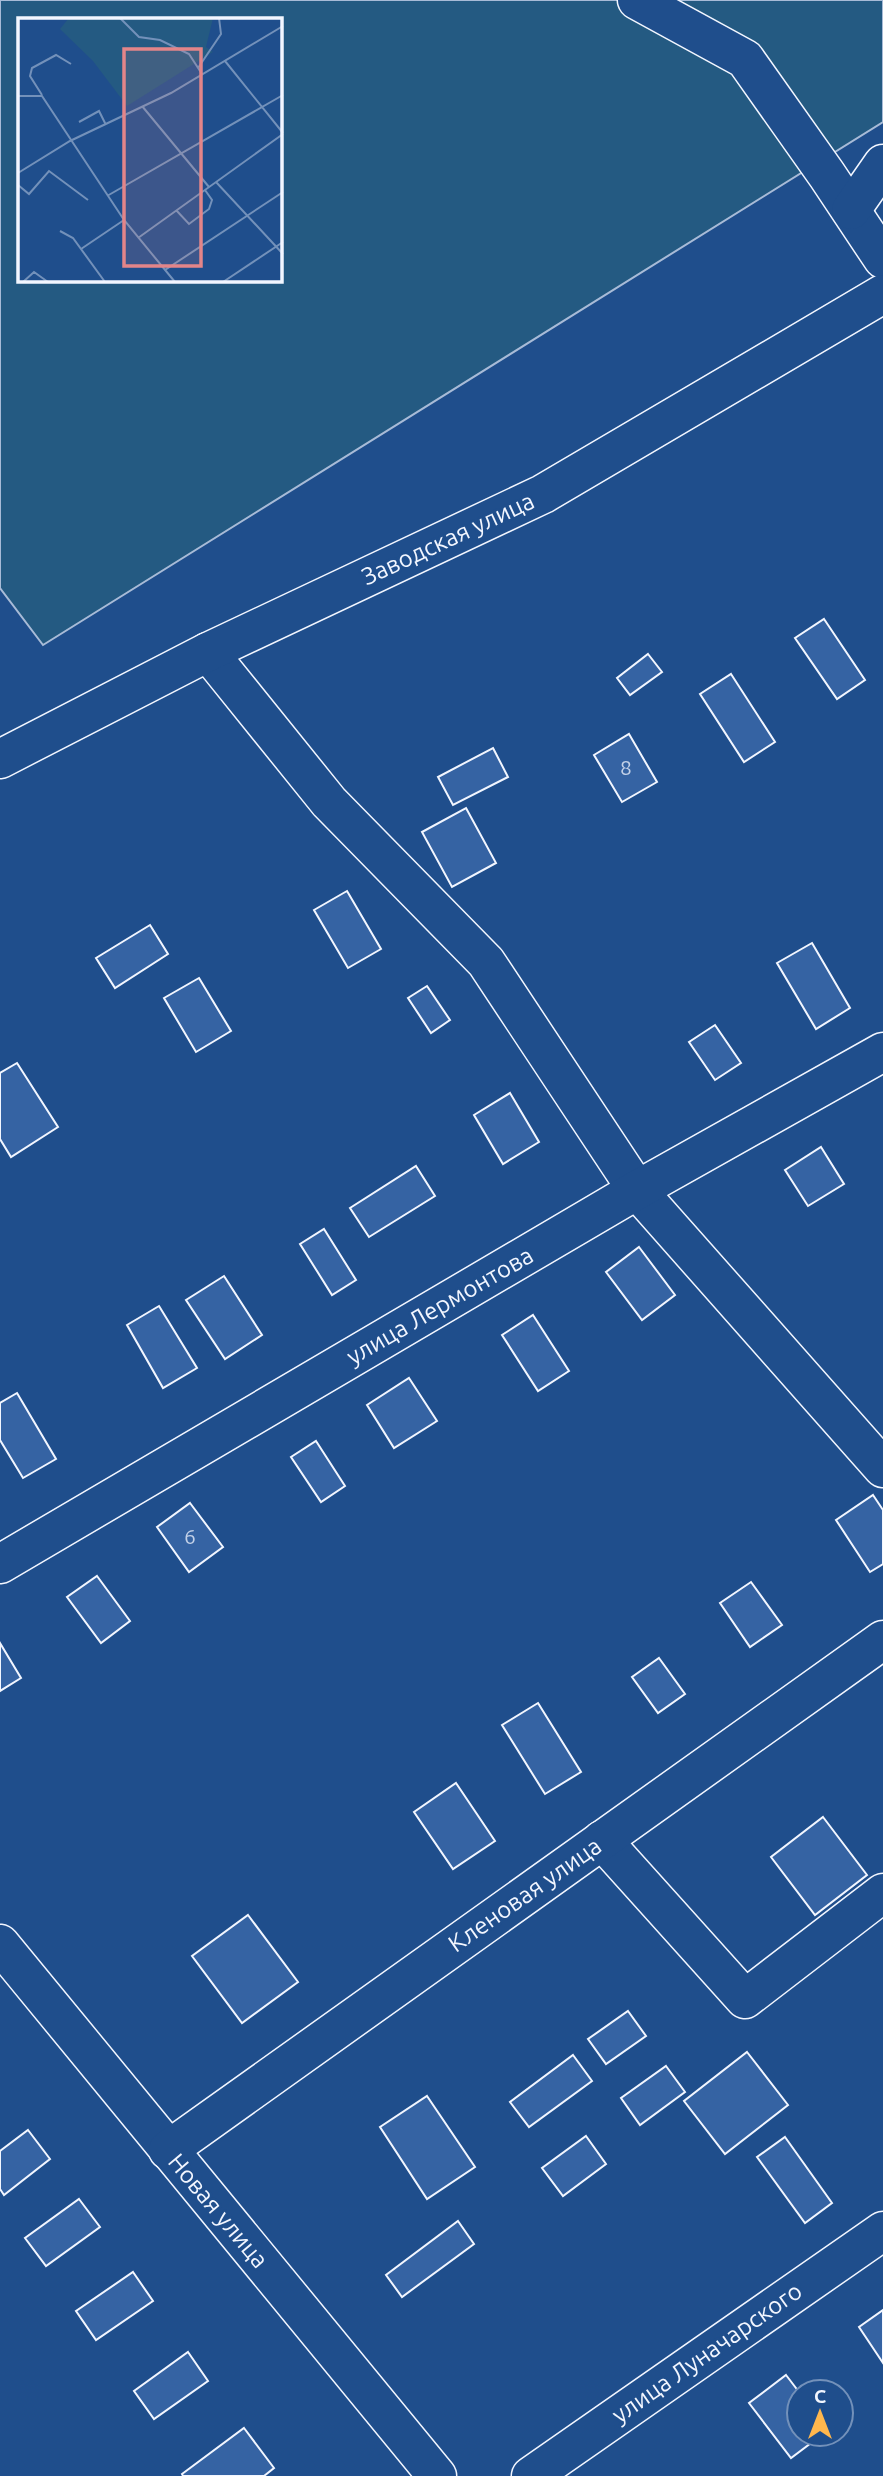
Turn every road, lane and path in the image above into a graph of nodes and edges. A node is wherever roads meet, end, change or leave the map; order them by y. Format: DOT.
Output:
graph roads {
  1 [pos="638,0"];
  2 [pos="883,164"];
  3 [pos="851,210"];
  4 [pos="883,259"];
  5 [pos="883,294"];
  6 [pos="208,652"];
  7 [pos="0,759"];
  8 [pos="883,1052"];
  9 [pos="637,1190"];
  10 [pos="883,1468"];
  11 [pos="0,1564"];
  12 [pos="883,1640"];
  13 [pos="602,1840"];
  14 [pos="883,1893"];
  15 [pos="0,1945"];
  16 [pos="168,2150"];
  17 [pos="883,2231"];
  18 [pos="437,2476"];
  19 [pos="531,2476"];
  1 -- 3 [label="street"];
  2 -- 3 [label="street"];
  3 -- 4 [label="street"];
  5 -- 6 [label="street, Заводская улица"];
  6 -- 7 [label="street, Заводская улица"];
  6 -- 9 [label="street"];
  8 -- 9 [label="street, улица Лермонтова"];
  9 -- 10 [label="street"];
  9 -- 11 [label="street, улица Лермонтова"];
  12 -- 13 [label="street, Кленовая улица"];
  13 -- 14 [label="street"];
  13 -- 16 [label="street, Кленовая улица"];
  15 -- 16 [label="street, Новая улица"];
  16 -- 18 [label="street, Новая улица"];
  17 -- 19 [label="street, улица Луначарского"];
}
